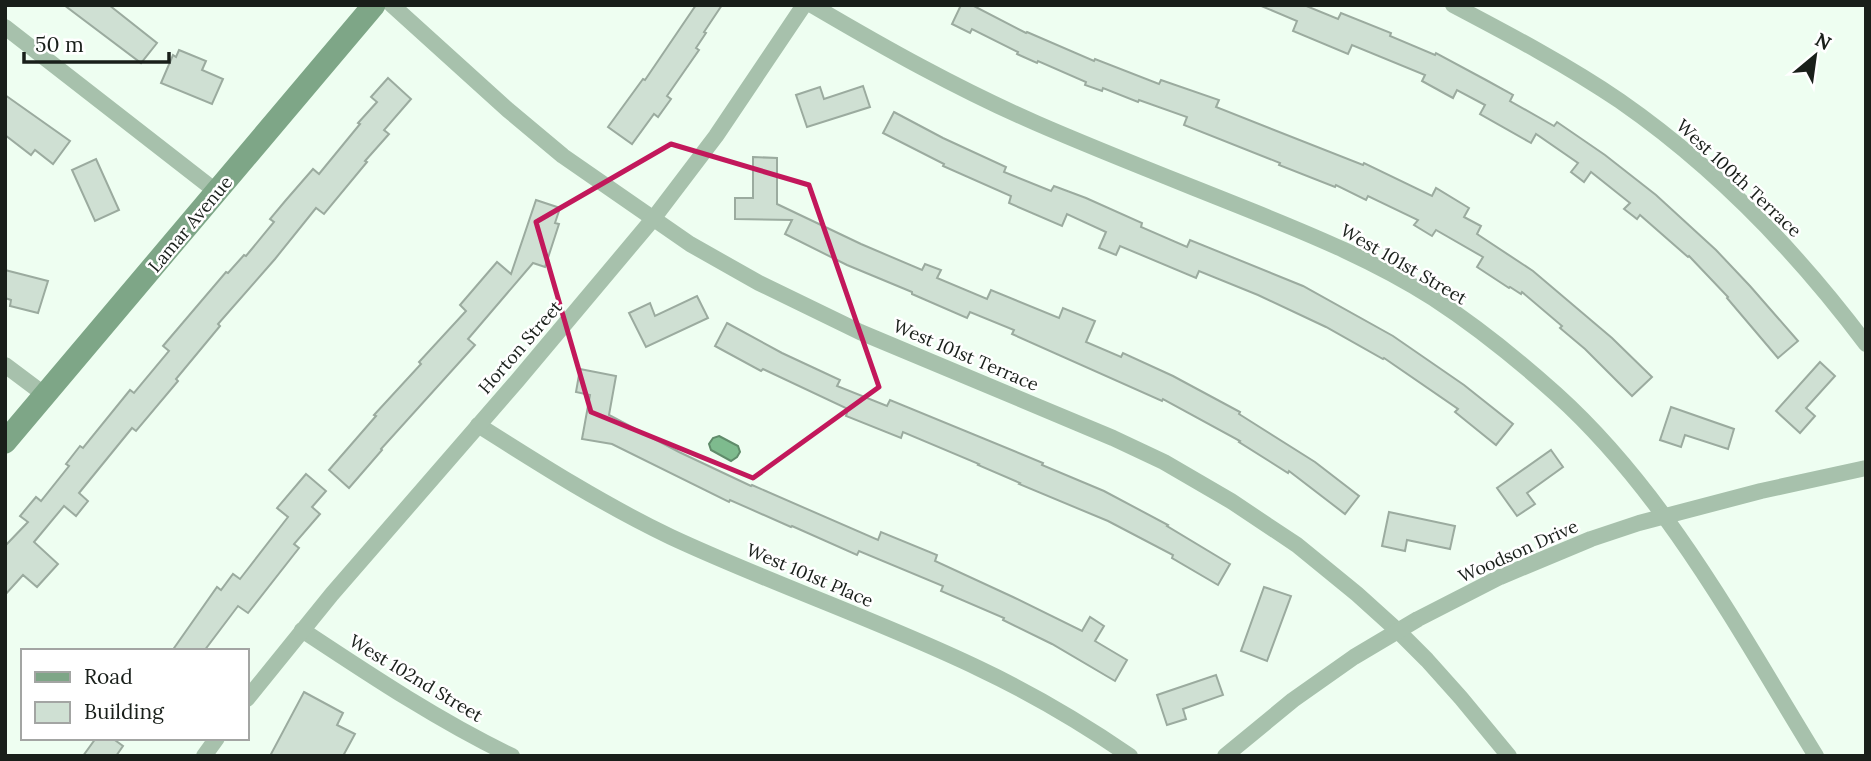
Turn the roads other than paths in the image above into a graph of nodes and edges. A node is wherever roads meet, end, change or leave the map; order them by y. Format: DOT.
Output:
graph roads {
  1 [pos="374,5"];
  2 [pos="392,5"];
  3 [pos="804,5"];
  4 [pos="812,5"];
  5 [pos="1453,5"];
  6 [pos="5,27"];
  7 [pos="217,192"];
  8 [pos="653,219"];
  9 [pos="1866,344"];
  10 [pos="5,365"];
  11 [pos="45,396"];
  12 [pos="478,425"];
  13 [pos="5,442"];
  14 [pos="1866,468"];
  15 [pos="1664,517"];
  16 [pos="302,630"];
  17 [pos="1398,631"];
  18 [pos="248,698"];
  19 [pos="216,740"];
  20 [pos="204,756"];
  21 [pos="512,756"];
  22 [pos="1130,756"];
  23 [pos="1225,756"];
  24 [pos="1509,756"];
  25 [pos="1816,756"];
  1 -- 7 [label="street, Lamar Avenue"];
  2 -- 8 [label="street, West 101st Terrace"];
  3 -- 8 [label="street, Horton Street"];
  4 -- 15 [label="street, West 101st Street"];
  5 -- 9 [label="street, West 100th Terrace"];
  6 -- 7 [label="street"];
  7 -- 11 [label="street, Lamar Avenue"];
  8 -- 12 [label="street, Horton Street"];
  8 -- 17 [label="street, West 101st Terrace"];
  10 -- 11 [label="street"];
  11 -- 13 [label="street, Lamar Avenue"];
  12 -- 16 [label="street, Horton Street"];
  12 -- 22 [label="street, West 101st Place"];
  14 -- 15 [label="street, Woodson Drive"];
  15 -- 17 [label="street, Woodson Drive"];
  15 -- 25 [label="street, West 101st Street"];
  16 -- 18 [label="street, Horton Street"];
  16 -- 21 [label="street, West 102nd Street"];
  17 -- 23 [label="street, Woodson Drive"];
  17 -- 24 [label="street, West 101st Terrace"];
  19 -- 20 [label="street"];
}
